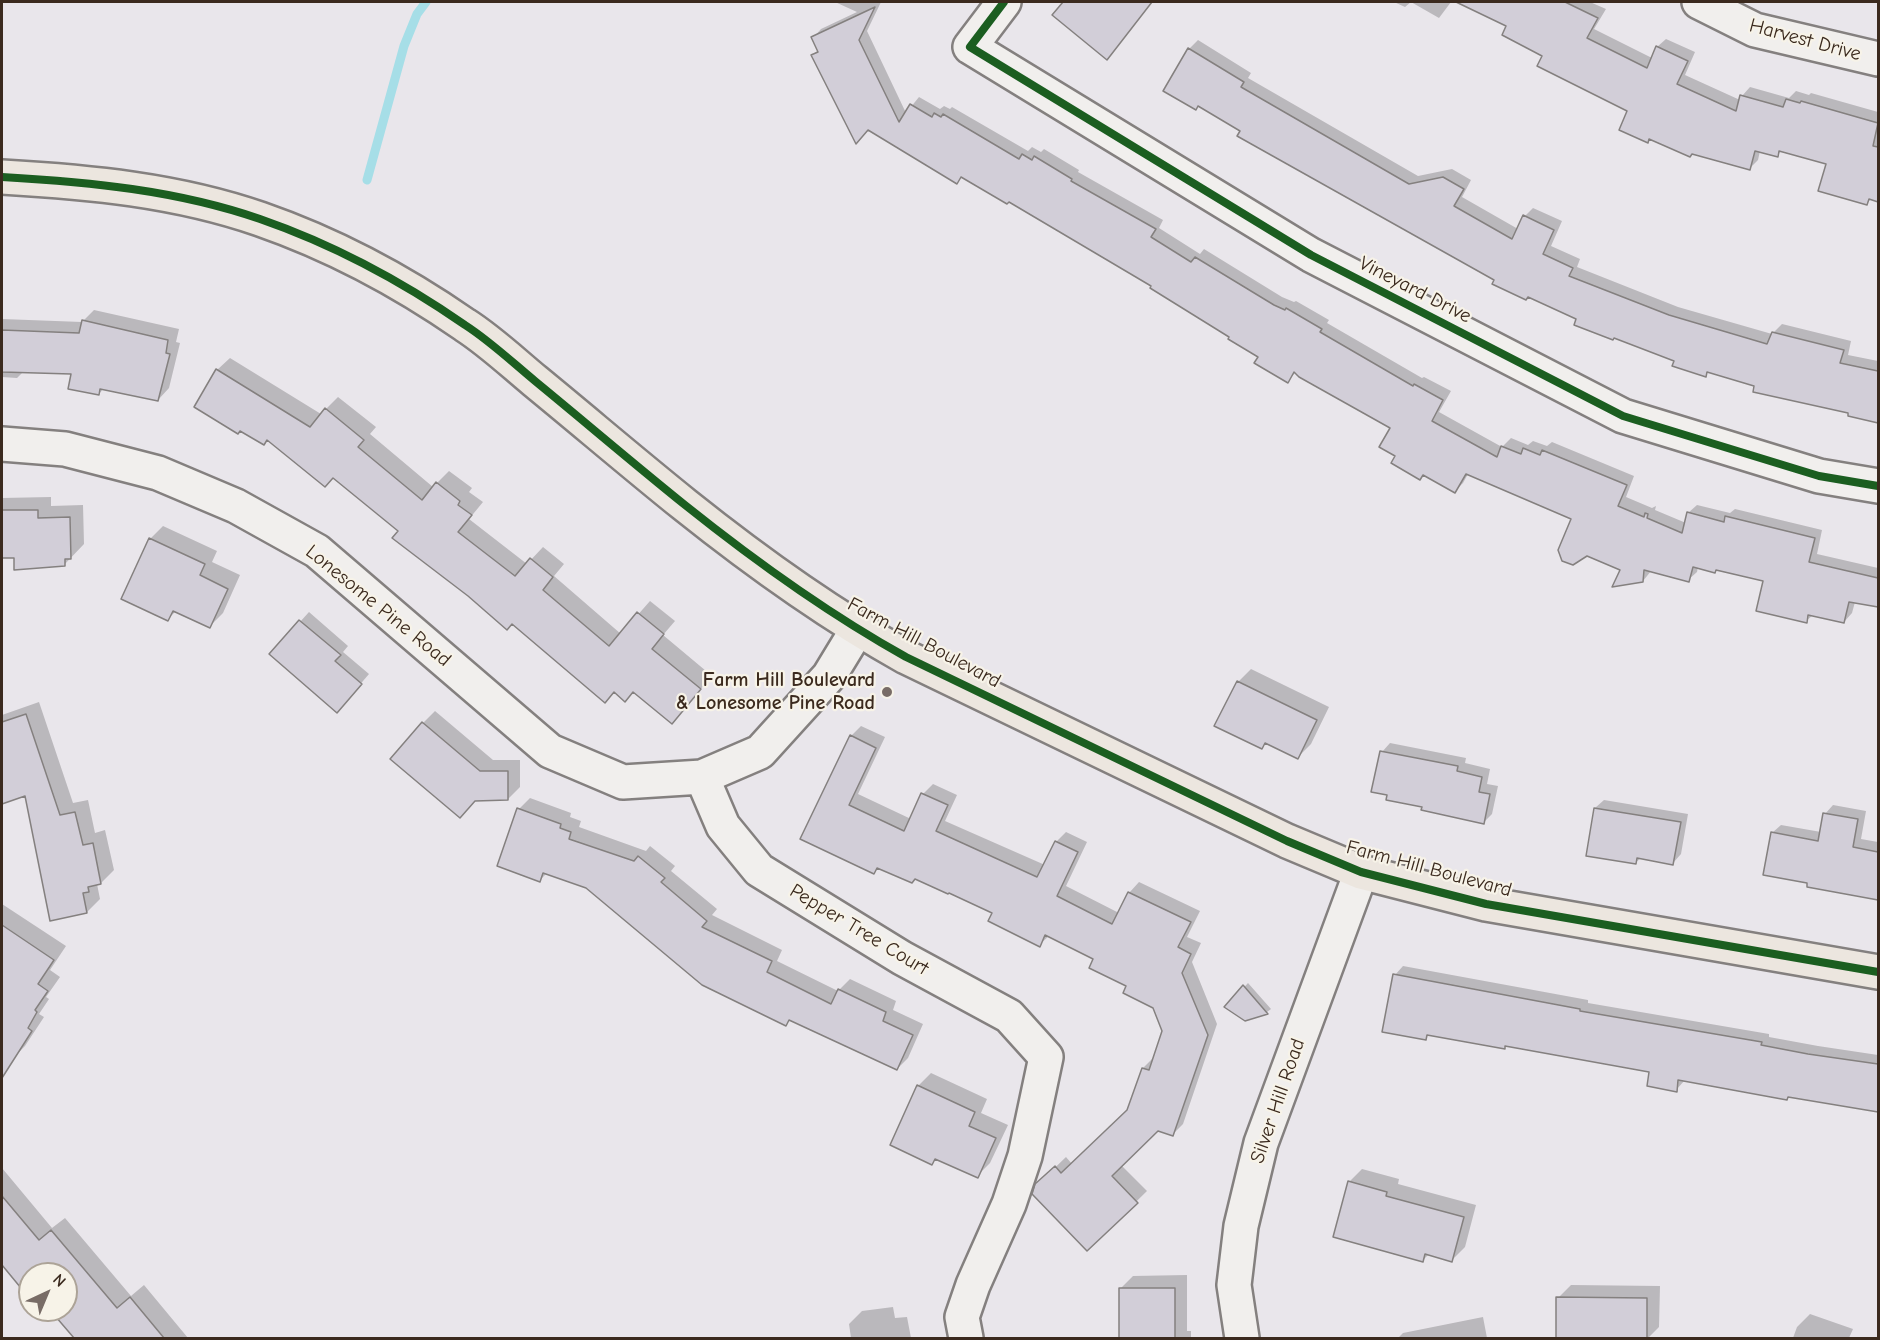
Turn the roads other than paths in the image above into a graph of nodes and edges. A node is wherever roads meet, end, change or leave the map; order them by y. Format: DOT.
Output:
graph roads {
  1 [pos="1004,2"];
  2 [pos="1699,2"];
  3 [pos="1878,59"];
  4 [pos="2,177"];
  5 [pos="2,444"];
  6 [pos="1878,486"];
  7 [pos="857,630"];
  8 [pos="702,777"];
  9 [pos="1361,872"];
  10 [pos="1878,972"];
  11 [pos="966,1338"];
  12 [pos="1242,1338"];
  1 -- 6 [label="street, Vineyard Drive"];
  2 -- 3 [label="street, Harvest Drive"];
  4 -- 7 [label="main road, Farm Hill Boulevard"];
  5 -- 8 [label="street, Lonesome Pine Road"];
  7 -- 8 [label="street"];
  7 -- 9 [label="main road, Farm Hill Boulevard"];
  8 -- 11 [label="street, Pepper Tree Court"];
  9 -- 10 [label="main road, Farm Hill Boulevard"];
  9 -- 12 [label="street, Silver Hill Road"];
}
